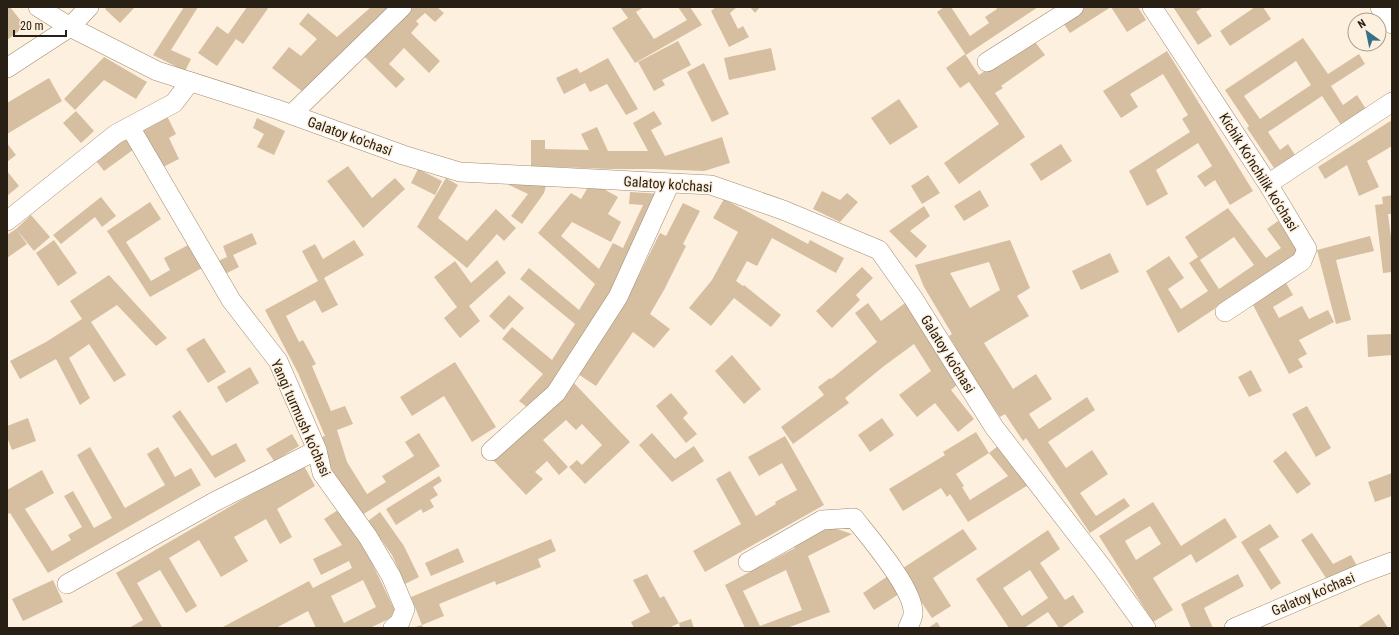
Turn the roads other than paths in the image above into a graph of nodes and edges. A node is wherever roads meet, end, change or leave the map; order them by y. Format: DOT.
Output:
graph roads {
  1 [pos="38,7"];
  2 [pos="90,7"];
  3 [pos="402,7"];
  4 [pos="1074,7"];
  5 [pos="1152,7"];
  6 [pos="1380,7"];
  7 [pos="1392,24"];
  8 [pos="70,27"];
  9 [pos="987,62"];
  10 [pos="7,68"];
  11 [pos="190,82"];
  12 [pos="1392,102"];
  13 [pos="292,114"];
  14 [pos="130,127"];
  15 [pos="670,183"];
  16 [pos="1268,184"];
  17 [pos="7,221"];
  18 [pos="1225,312"];
  19 [pos="317,450"];
  20 [pos="491,451"];
  21 [pos="748,562"];
  22 [pos="1392,562"];
  23 [pos="67,584"];
  24 [pos="393,628"];
  25 [pos="908,628"];
  26 [pos="1146,628"];
  27 [pos="1234,628"];
  1 -- 8 [label="street, Galatoy ko'chasi"];
  2 -- 8 [label="street"];
  3 -- 13 [label="street"];
  4 -- 9 [label="street"];
  5 -- 16 [label="street, Kichik Ko‘nchilik ko‘chasi"];
  6 -- 7 [label="street"];
  8 -- 10 [label="street"];
  8 -- 11 [label="street, Galatoy ko'chasi"];
  11 -- 13 [label="street, Galatoy ko'chasi"];
  11 -- 14 [label="street"];
  12 -- 16 [label="street"];
  13 -- 15 [label="street, Galatoy ko'chasi"];
  14 -- 17 [label="street"];
  14 -- 19 [label="street, Yangi turmush ko'chasi"];
  15 -- 20 [label="street"];
  15 -- 26 [label="street, Galatoy ko'chasi"];
  16 -- 18 [label="street, Kichik Ko‘nchilik ko‘chasi"];
  19 -- 23 [label="street"];
  19 -- 24 [label="street, Yangi turmush ko'chasi"];
  21 -- 25 [label="street"];
  22 -- 27 [label="street, Galatoy ko'chasi"];
}
